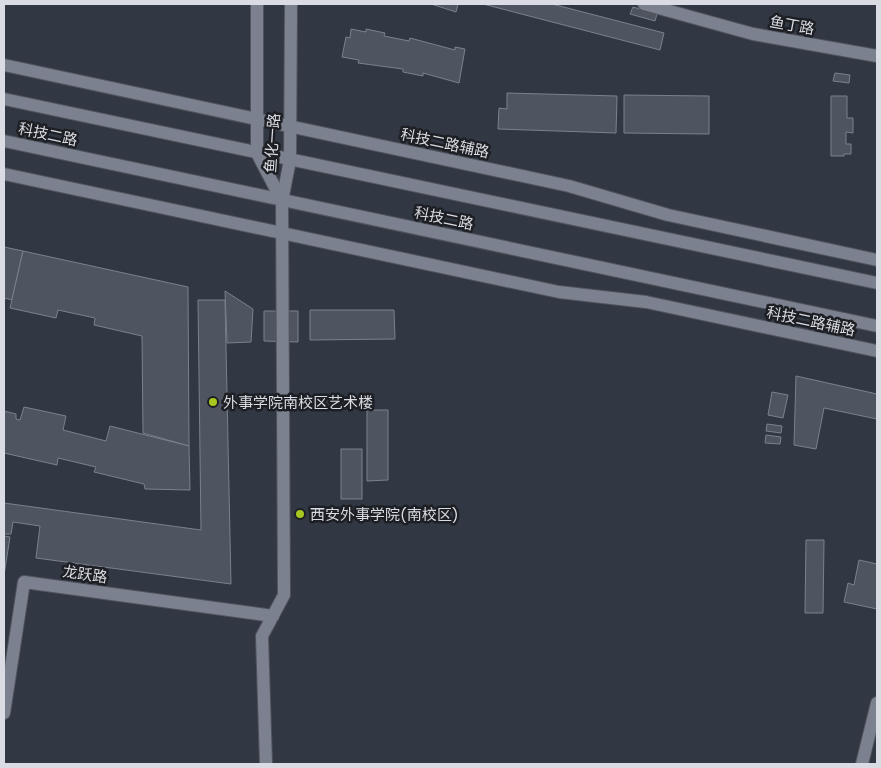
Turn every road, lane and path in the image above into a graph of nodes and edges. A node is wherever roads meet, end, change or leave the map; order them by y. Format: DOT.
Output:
graph roads {
  1 [pos="257,4"];
  2 [pos="291,4"];
  3 [pos="644,4"];
  4 [pos="877,56"];
  5 [pos="4,65"];
  6 [pos="4,99"];
  7 [pos="257,119"];
  8 [pos="290,126"];
  9 [pos="4,141"];
  10 [pos="257,153"];
  11 [pos="290,160"];
  12 [pos="4,174"];
  13 [pos="282,200"];
  14 [pos="282,233"];
  15 [pos="877,260"];
  16 [pos="877,283"];
  17 [pos="877,326"];
  18 [pos="877,351"];
  19 [pos="273,616"];
  20 [pos="5,693"];
  21 [pos="877,704"];
  22 [pos="4,714"];
  23 [pos="266,764"];
  24 [pos="862,764"];
  1 -- 7 [label="street, 鱼化一路"];
  2 -- 8 [label="street, 鱼化一路"];
  3 -- 4 [label="street, 鱼丁路"];
  5 -- 7 [label="street, 科技二路辅路"];
  6 -- 10 [label="street, 科技二路"];
  7 -- 8 [label="street, 科技二路辅路"];
  7 -- 10 [label="street, 鱼化一路"];
  8 -- 11 [label="street, 鱼化一路"];
  8 -- 15 [label="street, 科技二路辅路"];
  9 -- 13 [label="street, 科技二路"];
  10 -- 11 [label="street, 科技二路"];
  10 -- 13 [label="street, 鱼化一路"];
  11 -- 13 [label="street, 鱼化一路"];
  11 -- 16 [label="street, 科技二路"];
  12 -- 14 [label="street, 科技二路辅路"];
  13 -- 14 [label="street"];
  13 -- 17 [label="street, 科技二路"];
  14 -- 18 [label="street, 科技二路辅路"];
  14 -- 19 [label="street"];
  19 -- 20 [label="street, 龙跃路"];
  19 -- 23 [label="street"];
  20 -- 22 [label="street, 龙跃路"];
  21 -- 24 [label="street"];
}
